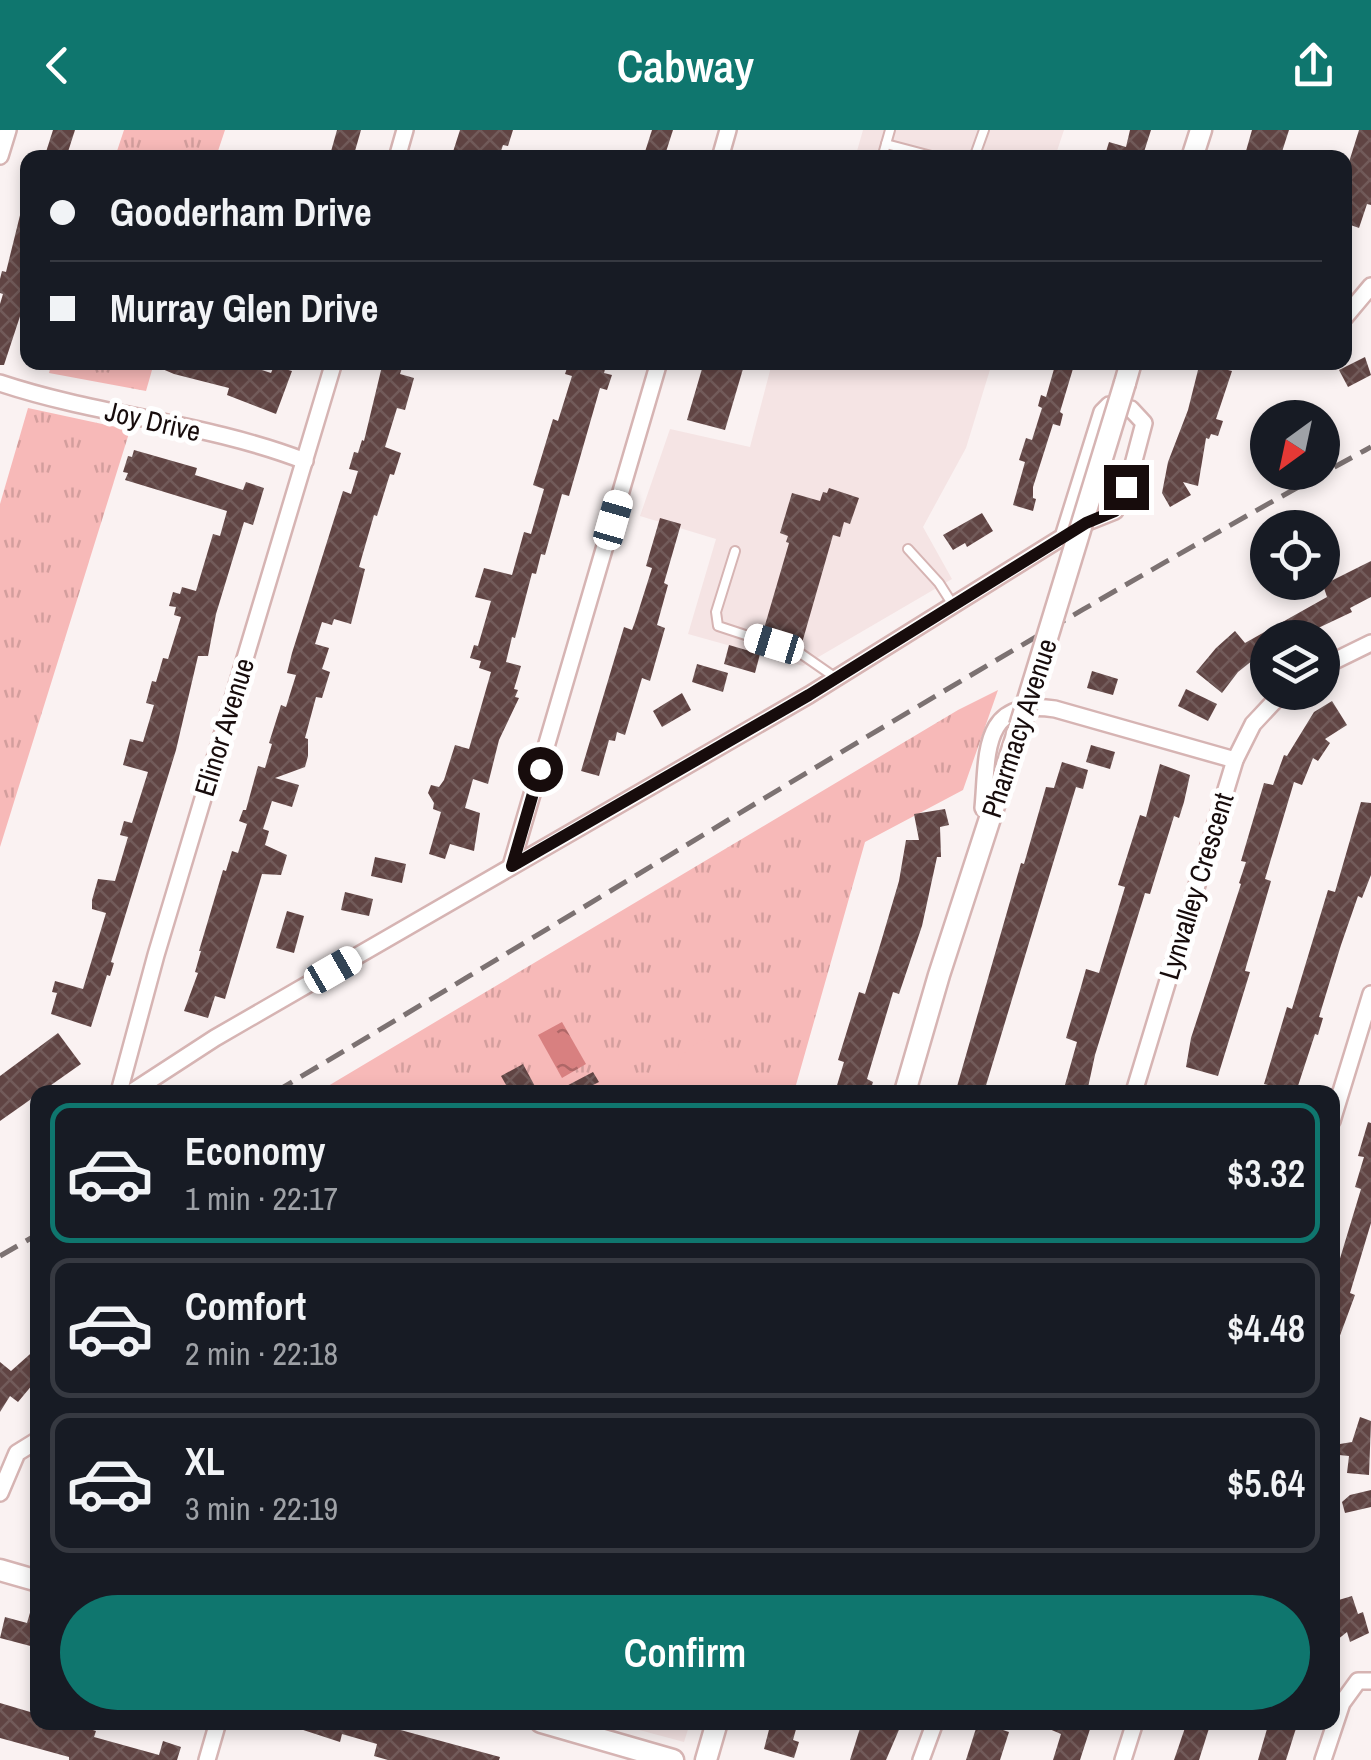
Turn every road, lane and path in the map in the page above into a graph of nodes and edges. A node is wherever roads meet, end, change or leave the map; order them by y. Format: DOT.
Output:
graph roads {
  1 [pos="8,130"];
  2 [pos="890,130"];
  3 [pos="886,144"];
  4 [pos="884,150"];
  5 [pos="909,150"];
  6 [pos="0,156"];
  7 [pos="1371,286"];
  8 [pos="1352,309"];
  9 [pos="332,370"];
  10 [pos="657,370"];
  11 [pos="1128,373"];
  12 [pos="0,383"];
  13 [pos="305,461"];
  14 [pos="1062,537"];
  15 [pos="908,549"];
  16 [pos="735,551"];
  17 [pos="953,605"];
  18 [pos="1371,643"];
  19 [pos="1340,658"];
  20 [pos="836,678"];
  21 [pos="1266,710"];
  22 [pos="1234,760"];
  23 [pos="983,808"];
  24 [pos="512,866"];
  25 [pos="1371,994"];
  26 [pos="1364,1042"];
  27 [pos="121,1085"];
  28 [pos="143,1085"];
  29 [pos="907,1085"];
  30 [pos="1136,1085"];
  31 [pos="1340,1101"];
  32 [pos="30,1445"];
  33 [pos="0,1493"];
  34 [pos="0,1570"];
  35 [pos="30,1579"];
  36 [pos="1371,1680"];
  37 [pos="1340,1709"];
  38 [pos="216,1730"];
  39 [pos="592,1730"];
  40 [pos="715,1730"];
  41 [pos="933,1730"];
  42 [pos="1132,1730"];
  43 [pos="1333,1730"];
  44 [pos="207,1760"];
  45 [pos="674,1760"];
  46 [pos="706,1760"];
  47 [pos="921,1760"];
  48 [pos="1122,1760"];
  49 [pos="1323,1760"];
  1 -- 6 [label="street"];
  2 -- 3 [label="lane"];
  3 -- 4 [label="lane"];
  3 -- 5 [label="lane"];
  7 -- 8 [label="street"];
  9 -- 13 [label="street, Elinor Avenue"];
  10 -- 24 [label="street"];
  11 -- 29 [label="street, Pharmacy Avenue, bridge"];
  12 -- 13 [label="street, Joy Drive"];
  13 -- 27 [label="street, Elinor Avenue"];
  14 -- 14 [label="street"];
  14 -- 17 [label="street"];
  15 -- 17 [label="lane"];
  16 -- 20 [label="lane"];
  17 -- 20 [label="street"];
  18 -- 19 [label="street"];
  20 -- 24 [label="street"];
  21 -- 22 [label="street, Lynvalley Crescent"];
  22 -- 23 [label="street"];
  22 -- 30 [label="street, Lynvalley Crescent"];
  24 -- 28 [label="street"];
  25 -- 26 [label="street"];
  26 -- 31 [label="street"];
  32 -- 33 [label="street"];
  34 -- 35 [label="street"];
  36 -- 37 [label="street"];
  38 -- 44 [label="street"];
  39 -- 45 [label="street"];
  40 -- 46 [label="street"];
  41 -- 47 [label="street"];
  42 -- 48 [label="street"];
  43 -- 49 [label="street"];
}
